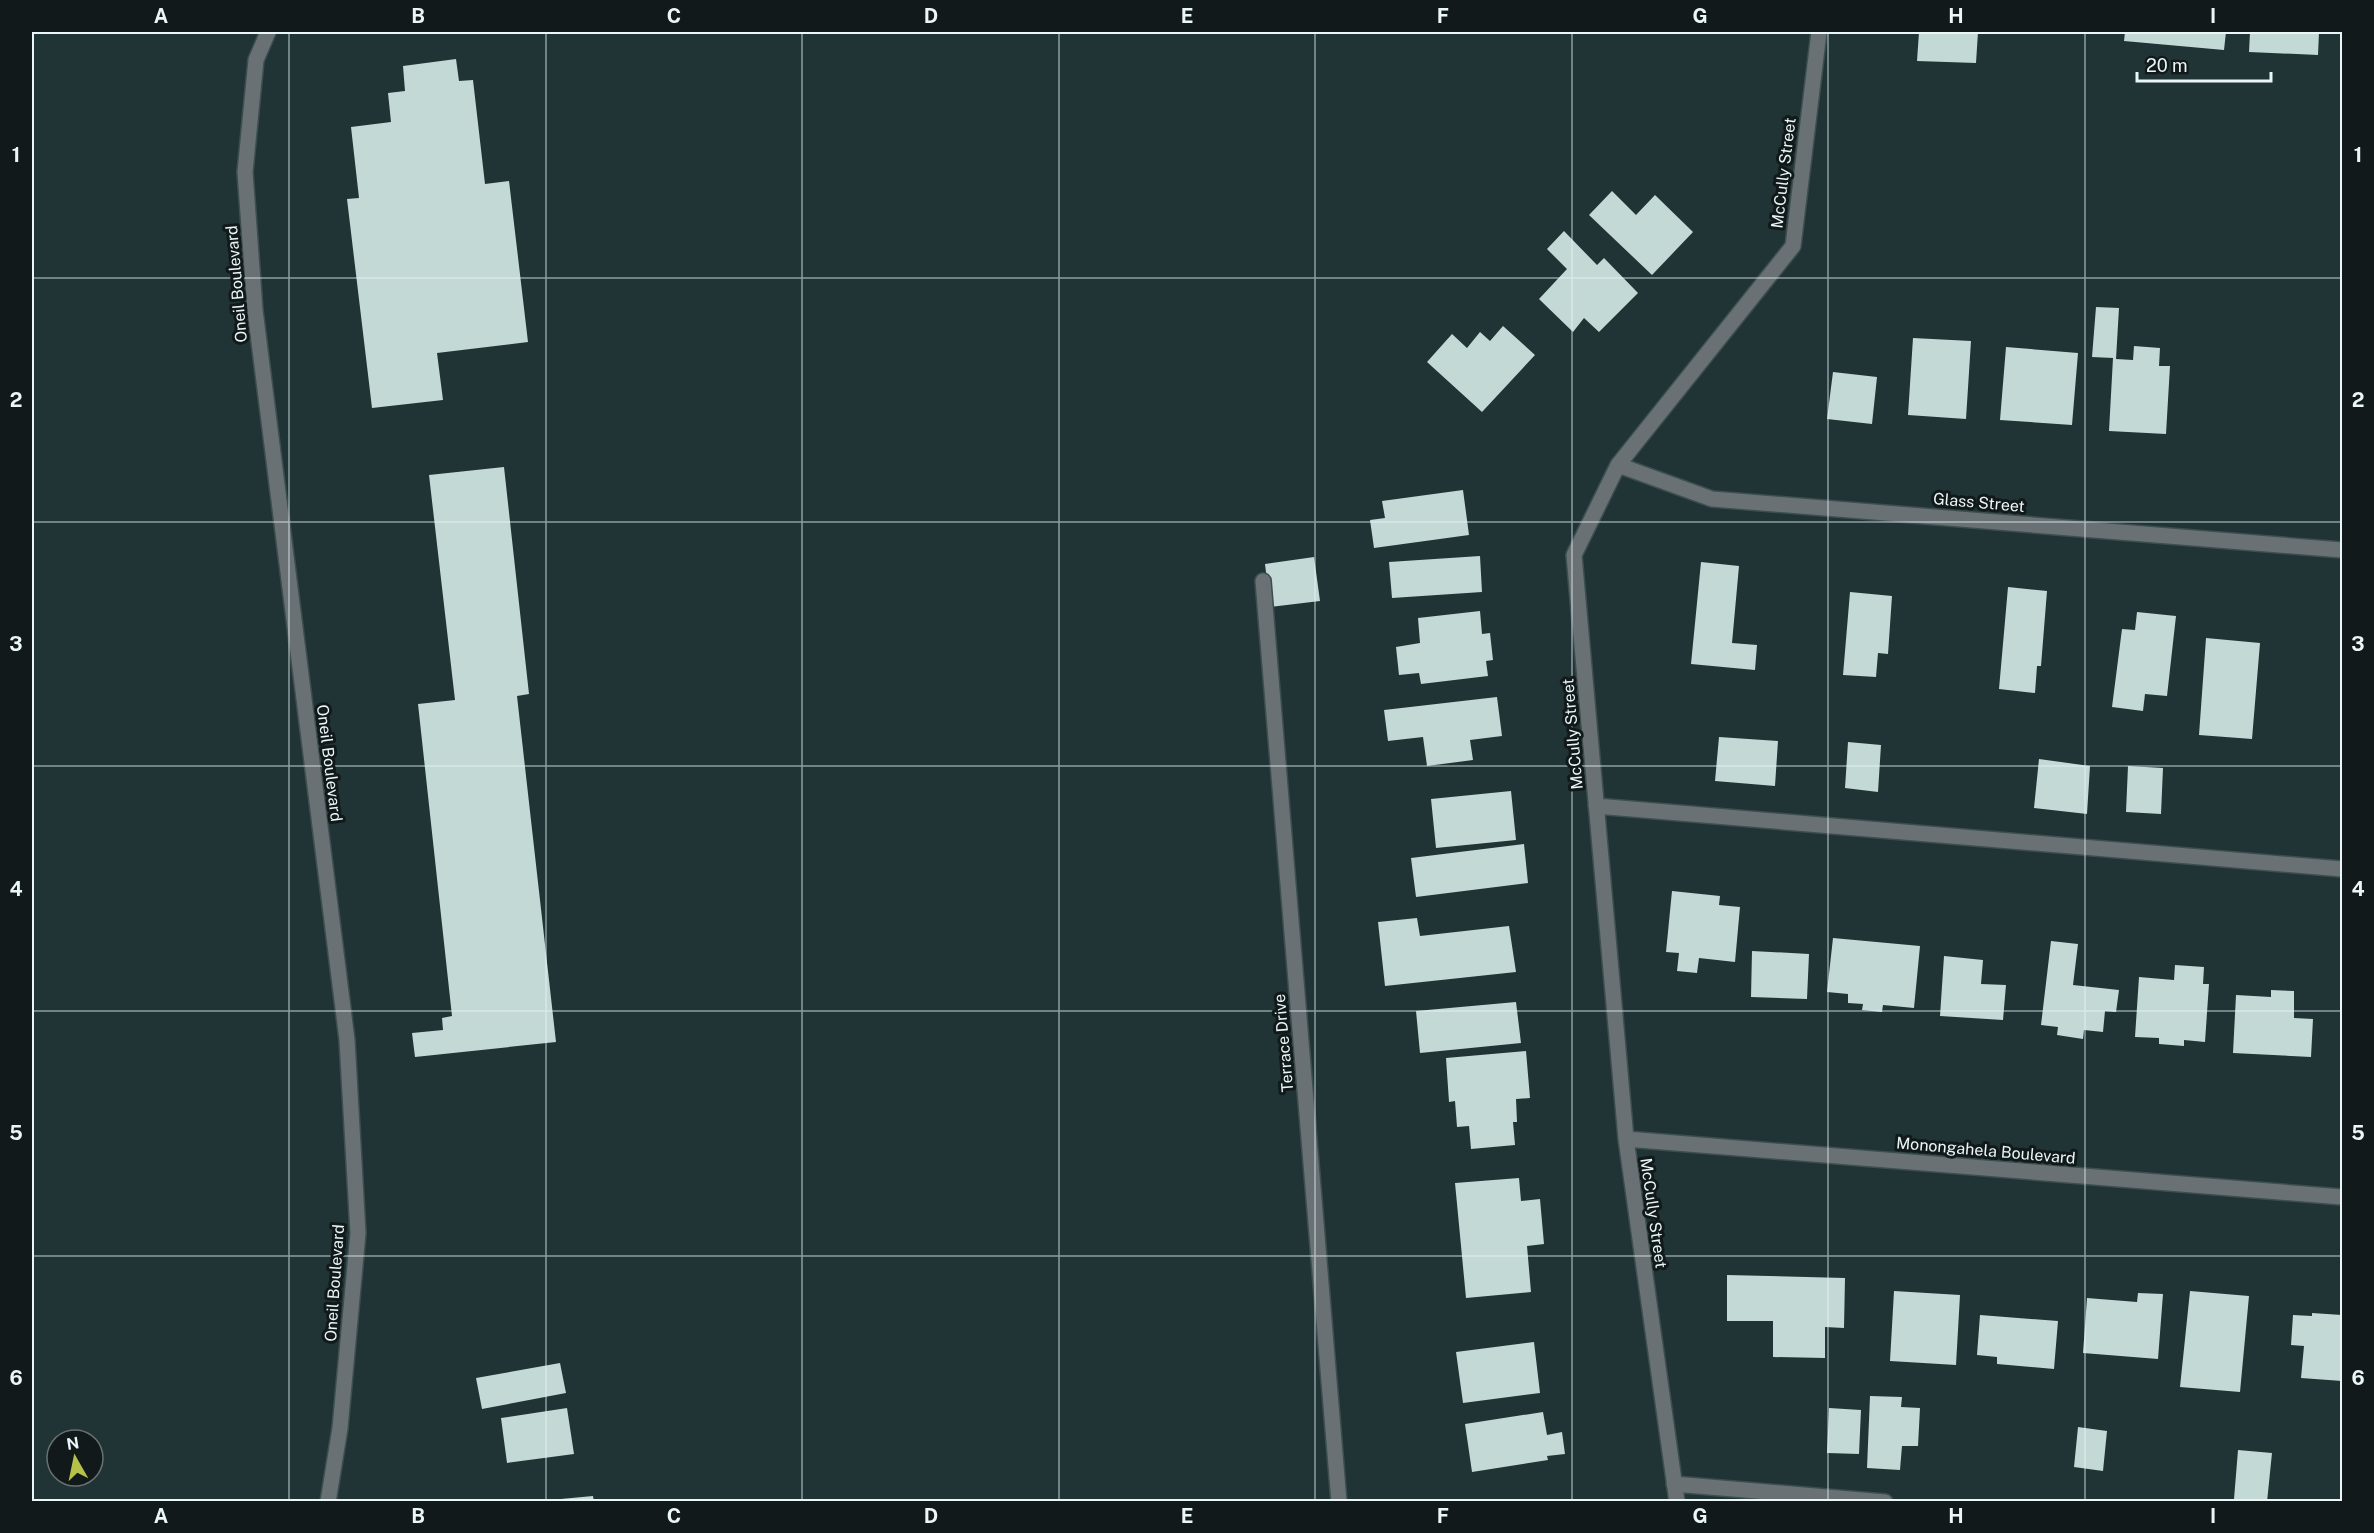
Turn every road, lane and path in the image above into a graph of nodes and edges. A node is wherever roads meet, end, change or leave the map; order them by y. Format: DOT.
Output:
graph roads {
  1 [pos="268,32"];
  2 [pos="1819,32"];
  3 [pos="1618,465"];
  4 [pos="2343,550"];
  5 [pos="1263,581"];
  6 [pos="1596,806"];
  7 [pos="2343,869"];
  8 [pos="1626,1139"];
  9 [pos="2343,1197"];
  10 [pos="1674,1484"];
  11 [pos="328,1502"];
  12 [pos="1339,1502"];
  13 [pos="1677,1502"];
  14 [pos="1885,1502"];
  1 -- 11 [label="street, Oneil Boulevard"];
  2 -- 3 [label="street, McCully Street"];
  3 -- 4 [label="street, Glass Street"];
  3 -- 6 [label="street, McCully Street"];
  5 -- 12 [label="street, Terrace Drive"];
  6 -- 7 [label="street"];
  6 -- 8 [label="street, McCully Street"];
  8 -- 9 [label="street, Monongahela Boulevard"];
  8 -- 10 [label="street, McCully Street"];
  10 -- 13 [label="street, McCully Street"];
  10 -- 14 [label="street"];
}
